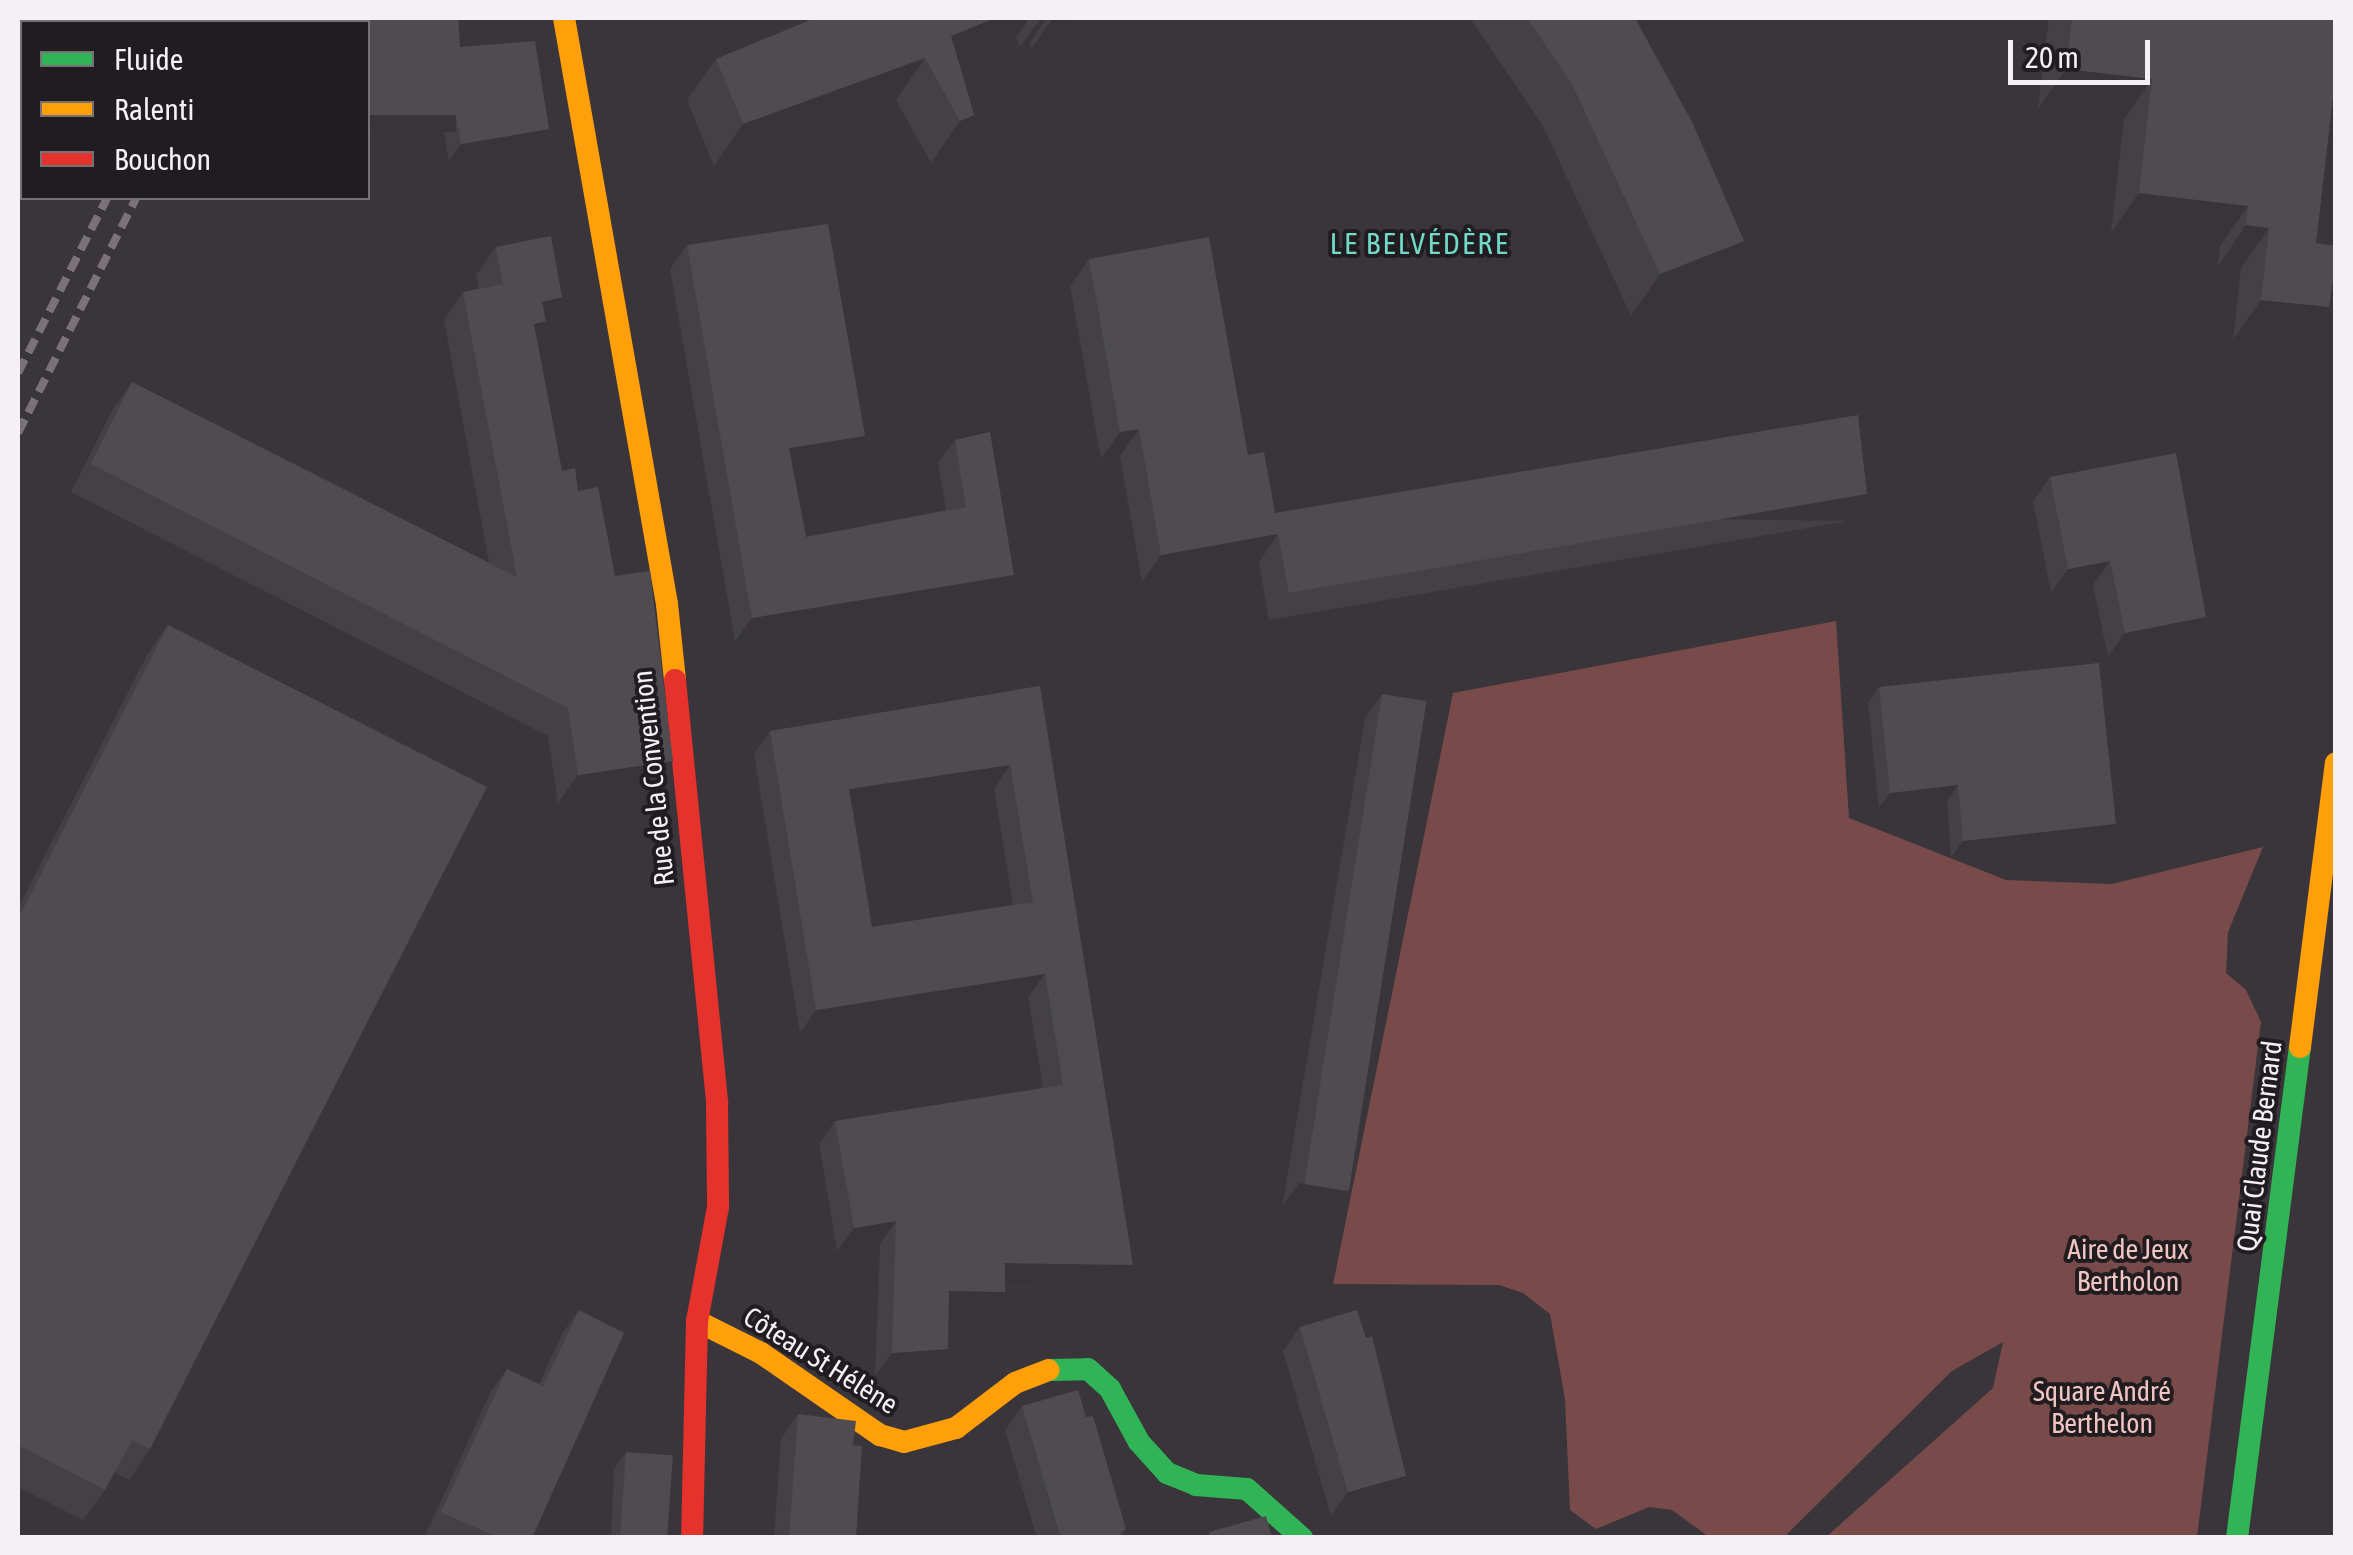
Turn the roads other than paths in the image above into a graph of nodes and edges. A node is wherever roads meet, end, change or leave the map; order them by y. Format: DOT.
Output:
graph roads {
  1 [pos="564,18"];
  2 [pos="2336,762"];
  3 [pos="697,1321"];
  4 [pos="692,1538"];
  5 [pos="1302,1538"];
  6 [pos="2237,1538"];
  1 -- 3 [label="street, Rue de la Convention"];
  2 -- 6 [label="street, Quai Claude Bernard"];
  3 -- 4 [label="street, Rue de la Convention"];
  3 -- 5 [label="street, Côteau St Hélène"];
}
